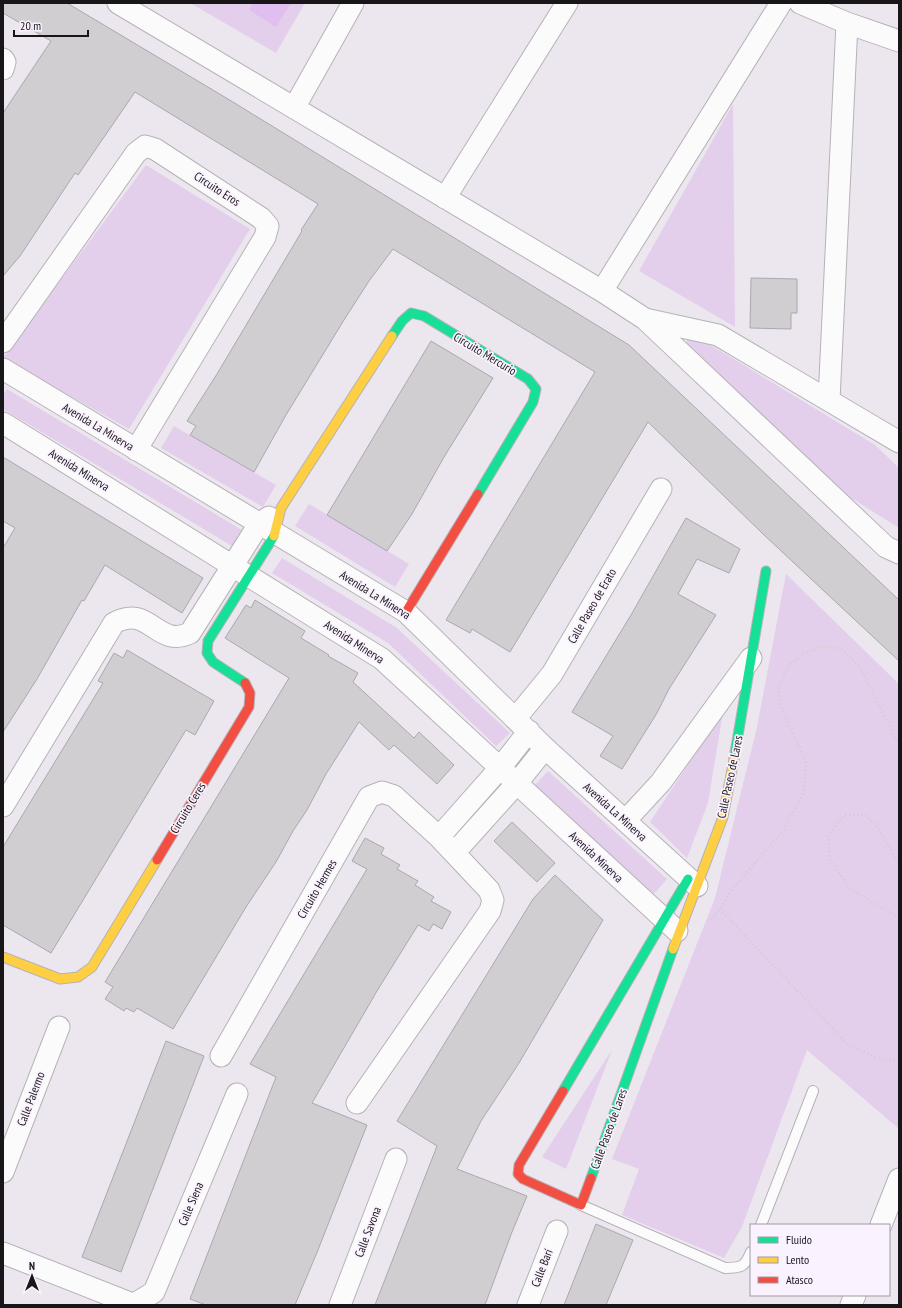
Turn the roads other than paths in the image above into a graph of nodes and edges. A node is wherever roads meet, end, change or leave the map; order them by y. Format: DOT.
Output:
graph roads {
  1 [pos="353,3"];
  2 [pos="567,3"];
  3 [pos="781,3"];
  4 [pos="800,3"];
  5 [pos="131,6"];
  6 [pos="847,23"];
  7 [pos="899,41"];
  8 [pos="3,59"];
  9 [pos="3,69"];
  10 [pos="294,108"];
  11 [pos="445,198"];
  12 [pos="602,291"];
  13 [pos="645,319"];
  14 [pos="4,347"];
  15 [pos="3,369"];
  16 [pos="829,400"];
  17 [pos="3,423"];
  18 [pos="899,442"];
  19 [pos="136,450"];
  20 [pos="661,489"];
  21 [pos="281,508"];
  22 [pos="267,529"];
  23 [pos="899,553"];
  24 [pos="232,565"];
  25 [pos="766,571"];
  26 [pos="250,576"];
  27 [pos="406,612"];
  28 [pos="751,658"];
  29 [pos="522,725"];
  30 [pos="545,748"];
  31 [pos="500,768"];
  32 [pos="517,783"];
  33 [pos="3,806"];
  34 [pos="625,821"];
  35 [pos="439,837"];
  36 [pos="455,852"];
  37 [pos="693,882"];
  38 [pos="663,920"];
  39 [pos="679,933"];
  40 [pos="3,957"];
  41 [pos="59,1027"];
  42 [pos="221,1056"];
  43 [pos="813,1091"];
  44 [pos="236,1094"];
  45 [pos="357,1103"];
  46 [pos="396,1159"];
  47 [pos="3,1172"];
  48 [pos="899,1179"];
  49 [pos="581,1205"];
  50 [pos="762,1224"];
  51 [pos="881,1224"];
  52 [pos="557,1231"];
  53 [pos="3,1253"];
  54 [pos="750,1254"];
  55 [pos="134,1305"];
  56 [pos="340,1305"];
  57 [pos="528,1305"];
  1 -- 10 [label="street"];
  2 -- 11 [label="street"];
  3 -- 12 [label="street"];
  4 -- 6 [label="street"];
  5 -- 10 [label="street"];
  6 -- 7 [label="street"];
  6 -- 16 [label="street"];
  8 -- 9 [label="street"];
  10 -- 11 [label="street"];
  11 -- 12 [label="street"];
  12 -- 13 [label="street"];
  13 -- 16 [label="street"];
  13 -- 23 [label="street"];
  14 -- 19 [label="street, Circuito Eros"];
  15 -- 19 [label="street, Avenida La Minerva"];
  16 -- 18 [label="street"];
  17 -- 24 [label="street, Avenida Minerva"];
  19 -- 22 [label="street, Avenida La Minerva"];
  20 -- 29 [label="street, Calle Paseo de Erato"];
  21 -- 22 [label="street, Circuito Mercurio"];
  21 -- 27 [label="street, Circuito Mercurio"];
  22 -- 24 [label="street, Circuito Mercurio"];
  22 -- 26 [label="street, Circuito Mercurio"];
  22 -- 27 [label="street, Avenida La Minerva"];
  24 -- 26 [label="street, Avenida Minerva"];
  24 -- 33 [label="street"];
  25 -- 28 [label="street, Calle Paseo de Lares"];
  26 -- 31 [label="street, Avenida Minerva"];
  26 -- 40 [label="street, Circuito Ceres"];
  27 -- 29 [label="street, Avenida La Minerva"];
  28 -- 34 [label="street, Calle Paseo de Lares"];
  28 -- 37 [label="street, Calle Paseo de Lares"];
  29 -- 30 [label="street, Avenida La Minerva"];
  29 -- 31 [label="street"];
  30 -- 32 [label="street"];
  30 -- 34 [label="street, Avenida La Minerva"];
  31 -- 32 [label="street, Avenida Minerva"];
  31 -- 35 [label="street"];
  32 -- 36 [label="street"];
  32 -- 38 [label="street, Avenida Minerva"];
  34 -- 37 [label="street, Avenida La Minerva"];
  35 -- 36 [label="street, Circuito Hermes"];
  35 -- 42 [label="street, Circuito Hermes"];
  36 -- 45 [label="street, Circuito Hermes"];
  37 -- 38 [label="street, Calle Paseo de Lares"];
  37 -- 39 [label="street, Calle Paseo de Lares"];
  38 -- 39 [label="street, Avenida Minerva"];
  38 -- 49 [label="street, Calle Paseo de Lares"];
  39 -- 49 [label="street, Calle Paseo de Lares"];
  41 -- 47 [label="street, Calle Palermo"];
  43 -- 50 [label="lane"];
  44 -- 55 [label="street, Calle Siena"];
  46 -- 56 [label="street, Calle Savona"];
  48 -- 51 [label="street"];
  49 -- 54 [label="lane"];
  52 -- 57 [label="street, Calle Barí"];
  53 -- 55 [label="street"];
}
